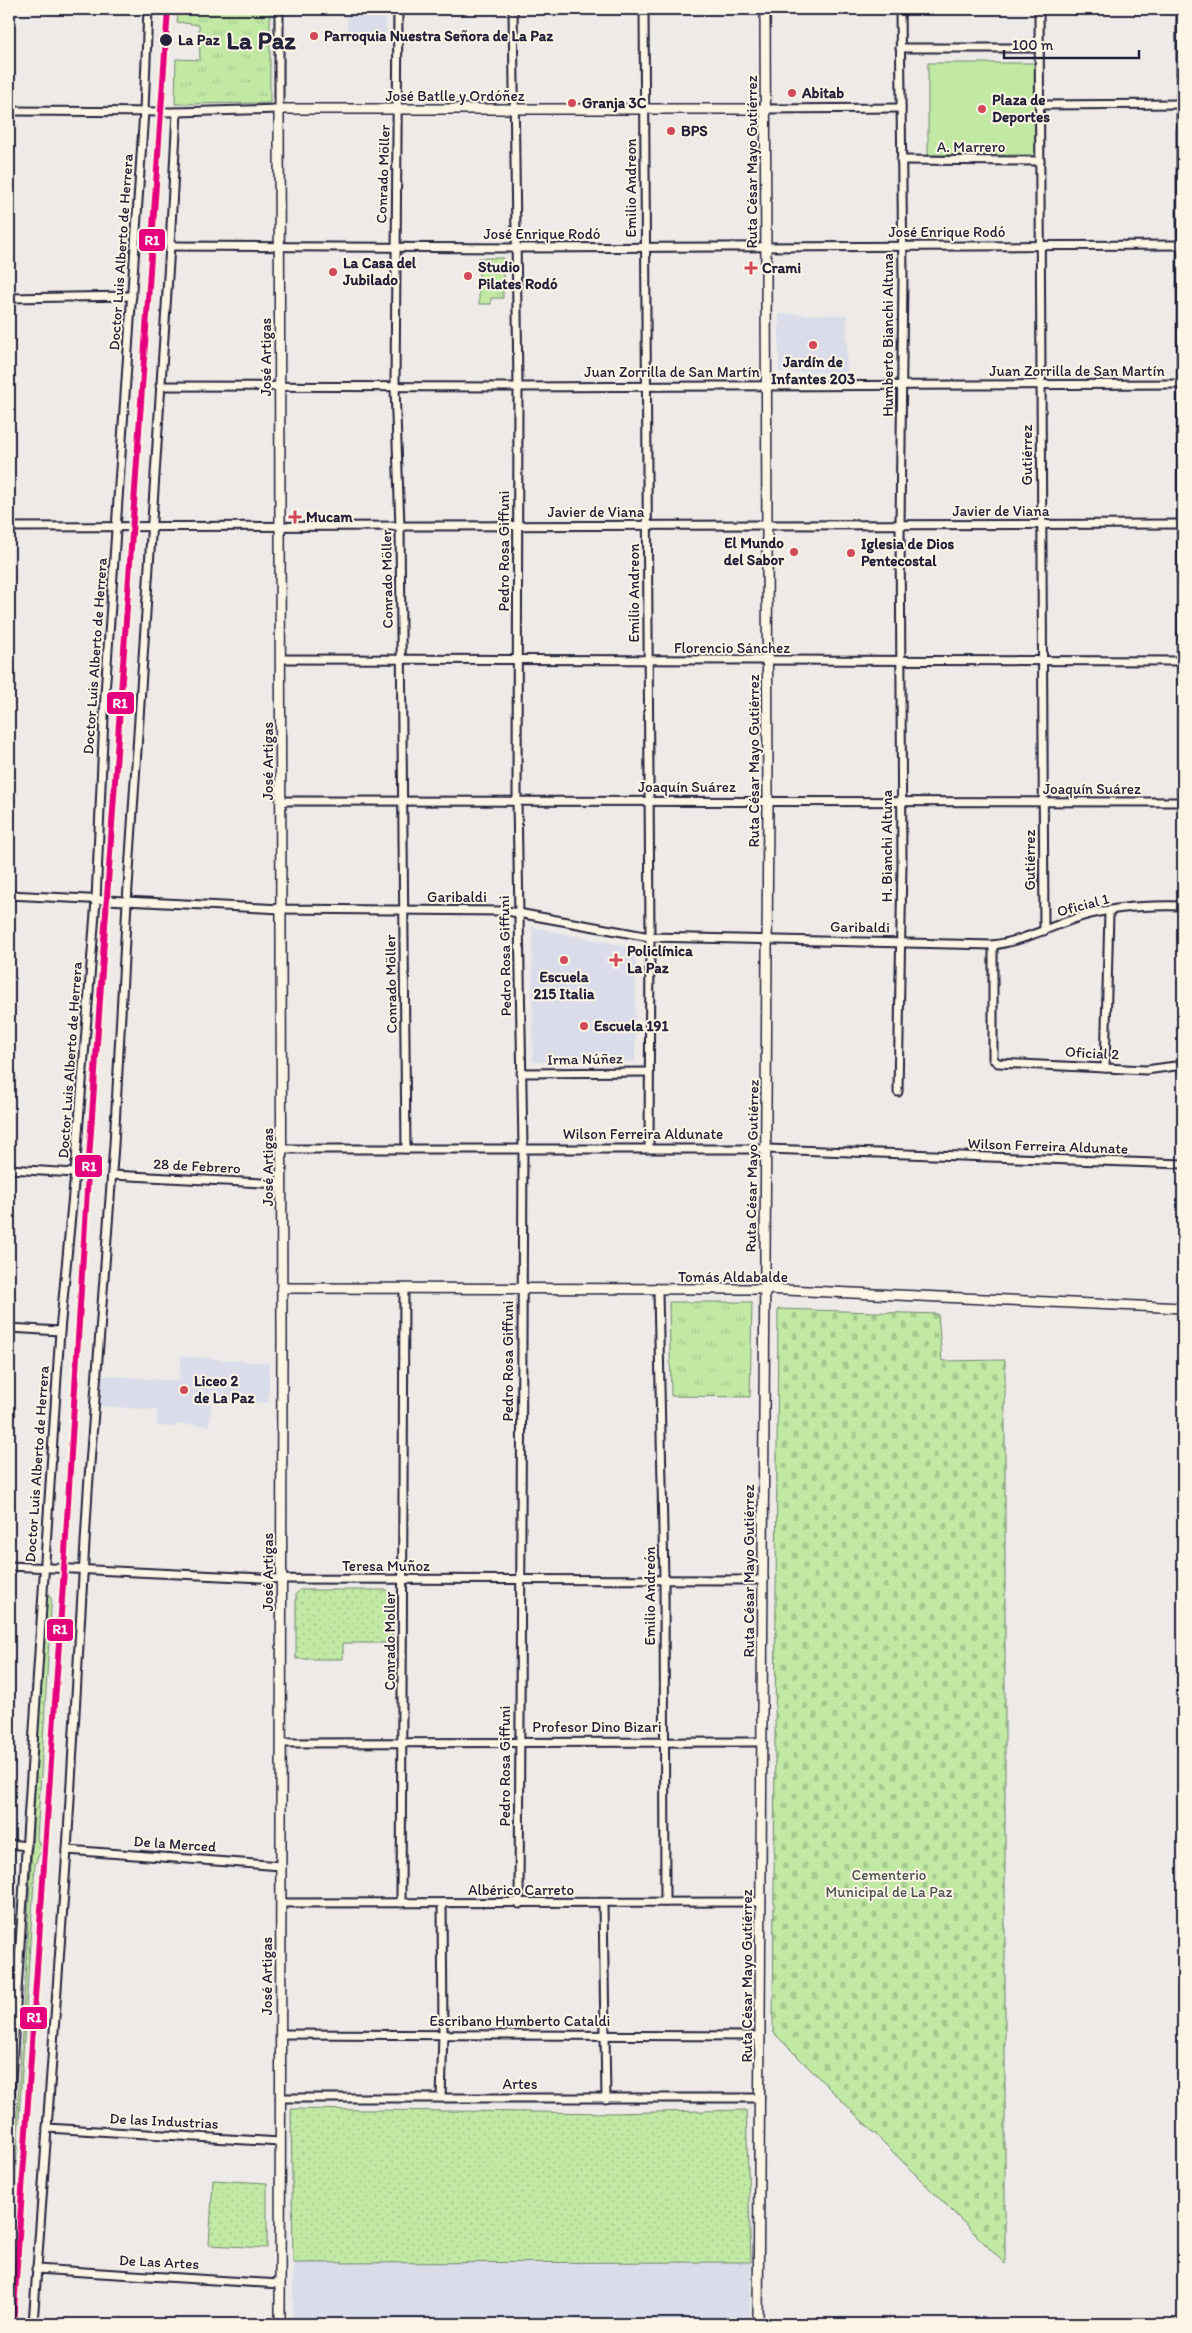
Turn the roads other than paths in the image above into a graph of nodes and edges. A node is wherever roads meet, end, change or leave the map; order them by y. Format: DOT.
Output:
graph roads {
  1 [pos="148,9"];
  2 [pos="279,9"];
  3 [pos="398,9"];
  4 [pos="513,9"];
  5 [pos="644,9"];
  6 [pos="765,9"];
  7 [pos="900,9"];
  8 [pos="1039,9"];
  9 [pos="1181,9"];
  10 [pos="900,48"];
  11 [pos="1039,48"];
  12 [pos="1183,104"];
  13 [pos="1040,105"];
  14 [pos="901,108"];
  15 [pos="279,109"];
  16 [pos="513,109"];
  17 [pos="765,109"];
  18 [pos="399,110"];
  19 [pos="644,110"];
  20 [pos="9,111"];
  21 [pos="144,111"];
  22 [pos="177,112"];
  23 [pos="901,160"];
  24 [pos="1040,161"];
  25 [pos="1040,245"];
  26 [pos="1183,245"];
  27 [pos="170,246"];
  28 [pos="645,246"];
  29 [pos="902,246"];
  30 [pos="280,247"];
  31 [pos="394,247"];
  32 [pos="766,247"];
  33 [pos="516,248"];
  34 [pos="132,296"];
  35 [pos="9,298"];
  36 [pos="1182,384"];
  37 [pos="1041,385"];
  38 [pos="160,386"];
  39 [pos="646,386"];
  40 [pos="767,386"];
  41 [pos="902,386"];
  42 [pos="395,387"];
  43 [pos="280,388"];
  44 [pos="518,388"];
  45 [pos="1182,524"];
  46 [pos="900,525"];
  47 [pos="1041,525"];
  48 [pos="117,526"];
  49 [pos="281,526"];
  50 [pos="517,526"];
  51 [pos="647,526"];
  52 [pos="9,527"];
  53 [pos="152,527"];
  54 [pos="400,527"];
  55 [pos="768,527"];
  56 [pos="281,659"];
  57 [pos="401,660"];
  58 [pos="518,661"];
  59 [pos="899,661"];
  60 [pos="1042,661"];
  61 [pos="1182,661"];
  62 [pos="648,662"];
  63 [pos="768,662"];
  64 [pos="402,800"];
  65 [pos="517,800"];
  66 [pos="282,801"];
  67 [pos="649,801"];
  68 [pos="768,802"];
  69 [pos="901,802"];
  70 [pos="1043,802"];
  71 [pos="1183,802"];
  72 [pos="9,895"];
  73 [pos="96,900"];
  74 [pos="127,902"];
  75 [pos="1183,906"];
  76 [pos="281,909"];
  77 [pos="404,911"];
  78 [pos="518,912"];
  79 [pos="1109,912"];
  80 [pos="1044,931"];
  81 [pos="650,937"];
  82 [pos="767,939"];
  83 [pos="900,942"];
  84 [pos="993,945"];
  85 [pos="1183,1065"];
  86 [pos="1105,1068"];
  87 [pos="649,1072"];
  88 [pos="521,1073"];
  89 [pos="898,1092"];
  90 [pos="523,1148"];
  91 [pos="649,1148"];
  92 [pos="406,1149"];
  93 [pos="767,1149"];
  94 [pos="281,1150"];
  95 [pos="1183,1164"];
  96 [pos="9,1169"];
  97 [pos="75,1173"];
  98 [pos="112,1175"];
  99 [pos="281,1184"];
  100 [pos="282,1288"];
  101 [pos="404,1288"];
  102 [pos="522,1289"];
  103 [pos="764,1289"];
  104 [pos="658,1291"];
  105 [pos="1183,1308"];
  106 [pos="9,1328"];
  107 [pos="60,1331"];
  108 [pos="9,1566"];
  109 [pos="44,1568"];
  110 [pos="82,1570"];
  111 [pos="520,1578"];
  112 [pos="664,1579"];
  113 [pos="282,1580"];
  114 [pos="404,1580"];
  115 [pos="764,1580"];
  116 [pos="664,1740"];
  117 [pos="519,1741"];
  118 [pos="403,1742"];
  119 [pos="761,1742"];
  120 [pos="282,1743"];
  121 [pos="9,1844"];
  122 [pos="27,1846"];
  123 [pos="67,1850"];
  124 [pos="281,1866"];
  125 [pos="665,1902"];
  126 [pos="761,1902"];
  127 [pos="281,1903"];
  128 [pos="401,1903"];
  129 [pos="442,1903"];
  130 [pos="519,1904"];
  131 [pos="603,1904"];
  132 [pos="280,2034"];
  133 [pos="444,2034"];
  134 [pos="604,2034"];
  135 [pos="759,2036"];
  136 [pos="280,2098"];
  137 [pos="441,2098"];
  138 [pos="760,2098"];
  139 [pos="606,2099"];
  140 [pos="9,2113"];
  141 [pos="47,2128"];
  142 [pos="280,2142"];
  143 [pos="36,2269"];
  144 [pos="280,2284"];
  145 [pos="33,2324"];
  146 [pos="280,2324"];
  147 [pos="758,2324"];
  1 -- 21 [label="street, Doctor Luis Alberto de Herrera"];
  2 -- 15 [label="street, José Artigas"];
  3 -- 18 [label="street, Conrado Möller"];
  4 -- 16 [label="street, Pedro Rosa Giffuni"];
  5 -- 19 [label="street, Emilio Andreon"];
  6 -- 17 [label="street, Ruta César Mayo Gutiérrez"];
  7 -- 10 [label="street, Humberto Bianchi Altuna"];
  8 -- 11 [label="street, Gutiérrez"];
  9 -- 12 [label="street"];
  10 -- 11 [label="street"];
  10 -- 14 [label="street, Humberto Bianchi Altuna"];
  11 -- 13 [label="street, Gutiérrez"];
  12 -- 13 [label="street"];
  12 -- 26 [label="street"];
  13 -- 24 [label="street, Gutiérrez"];
  14 -- 17 [label="street, José Batlle y Ordóñez"];
  14 -- 23 [label="street, Humberto Bianchi Altuna"];
  15 -- 18 [label="street, José Batlle y Ordóñez"];
  15 -- 22 [label="street, José Batlle y Ordóñez"];
  15 -- 30 [label="street, José Artigas"];
  16 -- 18 [label="street, José Batlle y Ordóñez"];
  16 -- 19 [label="street, José Batlle y Ordóñez"];
  16 -- 33 [label="street, Pedro Rosa Giffuni"];
  17 -- 19 [label="street, José Batlle y Ordóñez"];
  17 -- 32 [label="street, Ruta César Mayo Gutiérrez"];
  18 -- 31 [label="street, Conrado Möller"];
  19 -- 28 [label="street, Emilio Andreon"];
  20 -- 21 [label="street, José Batlle y Ordóñez"];
  21 -- 22 [label="street, José Batlle y Ordóñez"];
  21 -- 34 [label="street, Doctor Luis Alberto de Herrera"];
  22 -- 27 [label="street"];
  23 -- 24 [label="street, A. Marrero"];
  23 -- 29 [label="street, Humberto Bianchi Altuna"];
  24 -- 25 [label="street, Gutiérrez"];
  25 -- 26 [label="street, José Enrique Rodó"];
  25 -- 29 [label="street, José Enrique Rodó"];
  25 -- 37 [label="street, Gutiérrez"];
  26 -- 36 [label="street"];
  27 -- 30 [label="street, José Enrique Rodó"];
  27 -- 38 [label="street"];
  28 -- 32 [label="street, José Enrique Rodó"];
  28 -- 33 [label="street, José Enrique Rodó"];
  28 -- 39 [label="street, Emilio Andreon"];
  29 -- 32 [label="street, José Enrique Rodó"];
  29 -- 41 [label="street, Humberto Bianchi Altuna"];
  30 -- 31 [label="street, José Enrique Rodó"];
  30 -- 43 [label="street, José Artigas"];
  31 -- 33 [label="street, José Enrique Rodó"];
  31 -- 42 [label="street, Conrado Möller"];
  32 -- 40 [label="street, Ruta César Mayo Gutiérrez"];
  33 -- 44 [label="street, Pedro Rosa Giffuni"];
  34 -- 35 [label="street"];
  34 -- 48 [label="street, Doctor Luis Alberto de Herrera"];
  36 -- 37 [label="street, Juan Zorrilla de San Martín"];
  36 -- 45 [label="street"];
  37 -- 41 [label="street, Juan Zorrilla de San Martín"];
  37 -- 47 [label="street, Gutiérrez"];
  38 -- 43 [label="street, Juan Zorrilla de San Martín"];
  38 -- 53 [label="street"];
  39 -- 40 [label="street, Juan Zorrilla de San Martín"];
  39 -- 44 [label="street, Juan Zorrilla de San Martín"];
  39 -- 51 [label="street, Emilio Andreon"];
  40 -- 41 [label="street, Juan Zorrilla de San Martín"];
  40 -- 55 [label="street, Ruta César Mayo Gutiérrez"];
  41 -- 46 [label="street, Humberto Bianchi Altuna"];
  42 -- 43 [label="street, Juan Zorrilla de San Martín"];
  42 -- 44 [label="street, Juan Zorrilla de San Martín"];
  42 -- 54 [label="street, Conrado Möller"];
  43 -- 49 [label="street, José Artigas"];
  44 -- 50 [label="street, Pedro Rosa Giffuni"];
  45 -- 47 [label="street, Javier de Viana"];
  45 -- 61 [label="street"];
  46 -- 47 [label="street, Javier de Viana"];
  46 -- 55 [label="street, Javier de Viana"];
  46 -- 59 [label="street, Humberto Bianchi Altuna"];
  47 -- 60 [label="street, Gutiérrez"];
  48 -- 52 [label="street, Javier de Viana"];
  48 -- 53 [label="street, Javier de Viana"];
  48 -- 73 [label="street, Doctor Luis Alberto de Herrera"];
  49 -- 53 [label="street, Javier de Viana"];
  49 -- 54 [label="street, Javier de Viana"];
  49 -- 56 [label="street, José Artigas"];
  50 -- 51 [label="street, Javier de Viana"];
  50 -- 54 [label="street, Javier de Viana"];
  50 -- 58 [label="street, Pedro Rosa Giffuni"];
  51 -- 55 [label="street, Javier de Viana"];
  51 -- 62 [label="street, Emilio Andreon"];
  53 -- 74 [label="street"];
  54 -- 57 [label="street, Conrado Möller"];
  55 -- 63 [label="street, Ruta César Mayo Gutiérrez"];
  56 -- 57 [label="street, Florencio Sánchez"];
  56 -- 66 [label="street, José Artigas"];
  57 -- 58 [label="street, Florencio Sánchez"];
  57 -- 64 [label="street, Conrado Möller"];
  58 -- 62 [label="street, Florencio Sánchez"];
  58 -- 65 [label="street, Pedro Rosa Giffuni"];
  59 -- 60 [label="street, Florencio Sánchez"];
  59 -- 63 [label="street, Florencio Sánchez"];
  59 -- 69 [label="street, H. Bianchi Altuna"];
  60 -- 61 [label="street, Florencio Sánchez"];
  60 -- 70 [label="street, Gutiérrez"];
  61 -- 71 [label="street"];
  62 -- 63 [label="street, Florencio Sánchez"];
  62 -- 67 [label="street, Emilio Andreon"];
  63 -- 68 [label="street, Ruta César Mayo Gutiérrez"];
  64 -- 65 [label="street, Joaquín Suárez"];
  64 -- 66 [label="street, Joaquín Suárez"];
  64 -- 77 [label="street, Conrado Möller"];
  65 -- 67 [label="street, Joaquín Suárez"];
  65 -- 78 [label="street, Pedro Rosa Giffuni"];
  66 -- 76 [label="street, José Artigas"];
  67 -- 68 [label="street, Joaquín Suárez"];
  67 -- 81 [label="street, Emilio Andreon"];
  68 -- 69 [label="street, Joaquín Suárez"];
  68 -- 82 [label="street, Ruta César Mayo Gutiérrez"];
  69 -- 70 [label="street, Joaquín Suárez"];
  69 -- 83 [label="street, H. Bianchi Altuna"];
  70 -- 71 [label="street, Joaquín Suárez"];
  70 -- 80 [label="street, Gutiérrez"];
  72 -- 73 [label="street, Garibaldi"];
  73 -- 74 [label="street, Garibaldi"];
  73 -- 97 [label="street, Doctor Luis Alberto de Herrera"];
  74 -- 76 [label="street, Garibaldi"];
  74 -- 98 [label="street"];
  75 -- 79 [label="street, Oficial 1"];
  76 -- 77 [label="street, Garibaldi"];
  76 -- 94 [label="street, José Artigas"];
  77 -- 78 [label="street, Garibaldi"];
  77 -- 92 [label="street, Conrado Möller"];
  78 -- 81 [label="street, Garibaldi"];
  78 -- 88 [label="street, Pedro Rosa Giffuni"];
  79 -- 80 [label="street, Oficial 1"];
  79 -- 86 [label="street"];
  80 -- 84 [label="street, Oficial 1"];
  81 -- 82 [label="street, Garibaldi"];
  81 -- 87 [label="street, Emilio Andreon"];
  82 -- 83 [label="street, Garibaldi"];
  82 -- 93 [label="street, Ruta César Mayo Gutiérrez"];
  83 -- 84 [label="street, Garibaldi"];
  83 -- 89 [label="street, H. Bianchi Altuna"];
  84 -- 86 [label="street, Oficial 2"];
  85 -- 86 [label="street, Oficial 2"];
  87 -- 88 [label="street, Irma Núñez"];
  87 -- 91 [label="street, Emilio Andreon"];
  88 -- 90 [label="street, Pedro Rosa Giffuni"];
  90 -- 91 [label="street, Wilson Ferreira Aldunate"];
  90 -- 92 [label="street, Wilson Ferreira Aldunate"];
  90 -- 102 [label="street, Pedro Rosa Giffuni"];
  91 -- 93 [label="street, Wilson Ferreira Aldunate"];
  92 -- 94 [label="street, Wilson Ferreira Aldunate"];
  93 -- 95 [label="street, Wilson Ferreira Aldunate"];
  93 -- 103 [label="street, Ruta César Mayo Gutiérrez"];
  94 -- 99 [label="street, José Artigas"];
  96 -- 97 [label="street"];
  97 -- 107 [label="street, Doctor Luis Alberto de Herrera"];
  98 -- 99 [label="street, 28 de Febrero"];
  98 -- 110 [label="street"];
  99 -- 100 [label="street, José Artigas"];
  100 -- 101 [label="street, Tomás Aldabalde"];
  100 -- 113 [label="street, José Artigas"];
  101 -- 102 [label="street, Tomás Aldabalde"];
  101 -- 114 [label="street, Conrado Moller"];
  102 -- 104 [label="street, Tomás Aldabalde"];
  102 -- 111 [label="street, Pedro Rosa Giffuni"];
  103 -- 104 [label="street, Tomás Aldabalde"];
  103 -- 105 [label="street, Tomás Aldabalde"];
  103 -- 115 [label="street, Ruta César Mayo Gutiérrez"];
  104 -- 112 [label="street, Emilio Andreón"];
  106 -- 107 [label="street"];
  107 -- 109 [label="street, Doctor Luis Alberto de Herrera"];
  108 -- 109 [label="street, Teresa Muñoz"];
  109 -- 110 [label="street, Teresa Muñoz"];
  109 -- 122 [label="street, Doctor Luis Alberto de Herrera"];
  110 -- 113 [label="street, Teresa Muñoz"];
  110 -- 123 [label="street"];
  111 -- 112 [label="street, Teresa Muñoz"];
  111 -- 114 [label="street, Teresa Muñoz"];
  111 -- 117 [label="street, Pedro Rosa Giffuni"];
  112 -- 115 [label="street, Teresa Muñoz"];
  112 -- 116 [label="street, Emilio Andreón"];
  113 -- 114 [label="street, Teresa Muñoz"];
  113 -- 120 [label="street, José Artigas"];
  114 -- 118 [label="street, Conrado Moller"];
  115 -- 119 [label="street, Ruta César Mayo Gutiérrez"];
  116 -- 117 [label="street, Profesor Dino Bizari"];
  116 -- 119 [label="street, Profesor Dino Bizari"];
  116 -- 125 [label="street, Emilio Andreón"];
  117 -- 118 [label="street, Profesor Dino Bizari"];
  117 -- 130 [label="street, Pedro Rosa Giffuni"];
  118 -- 120 [label="street, Profesor Dino Bizari"];
  118 -- 128 [label="street, Conrado Moller"];
  119 -- 126 [label="street, Ruta César Mayo Gutiérrez"];
  120 -- 124 [label="street, José Artigas"];
  121 -- 122 [label="street"];
  122 -- 140 [label="street, Doctor Luis Alberto de Herrera"];
  123 -- 124 [label="street, De la Merced"];
  123 -- 141 [label="street"];
  124 -- 127 [label="street, José Artigas"];
  125 -- 126 [label="street, Albérico Carreto"];
  125 -- 131 [label="street, Albérico Carreto"];
  126 -- 135 [label="street, Ruta César Mayo Gutiérrez"];
  127 -- 128 [label="street, Albérico Carreto"];
  127 -- 132 [label="street, José Artigas"];
  128 -- 129 [label="street, Albérico Carreto"];
  129 -- 130 [label="street, Albérico Carreto"];
  129 -- 133 [label="street"];
  130 -- 131 [label="street, Albérico Carreto"];
  131 -- 134 [label="street"];
  132 -- 133 [label="street, Escribano Humberto Cataldi"];
  132 -- 136 [label="street, José Artigas"];
  133 -- 134 [label="street, Escribano Humberto Cataldi"];
  133 -- 137 [label="street"];
  134 -- 135 [label="street, Escribano Humberto Cataldi"];
  134 -- 139 [label="street"];
  135 -- 138 [label="street, Ruta César Mayo Gutiérrez"];
  136 -- 137 [label="street, Artes"];
  136 -- 142 [label="street, José Artigas"];
  137 -- 139 [label="street, Artes"];
  138 -- 139 [label="street, Artes"];
  138 -- 147 [label="street, Ruta César Mayo Gutiérrez"];
  141 -- 142 [label="street, De las Industrias"];
  141 -- 143 [label="street"];
  142 -- 144 [label="street, José Artigas"];
  143 -- 144 [label="street, De Las Artes"];
  143 -- 145 [label="street"];
  144 -- 146 [label="street, José Artigas"];
}
